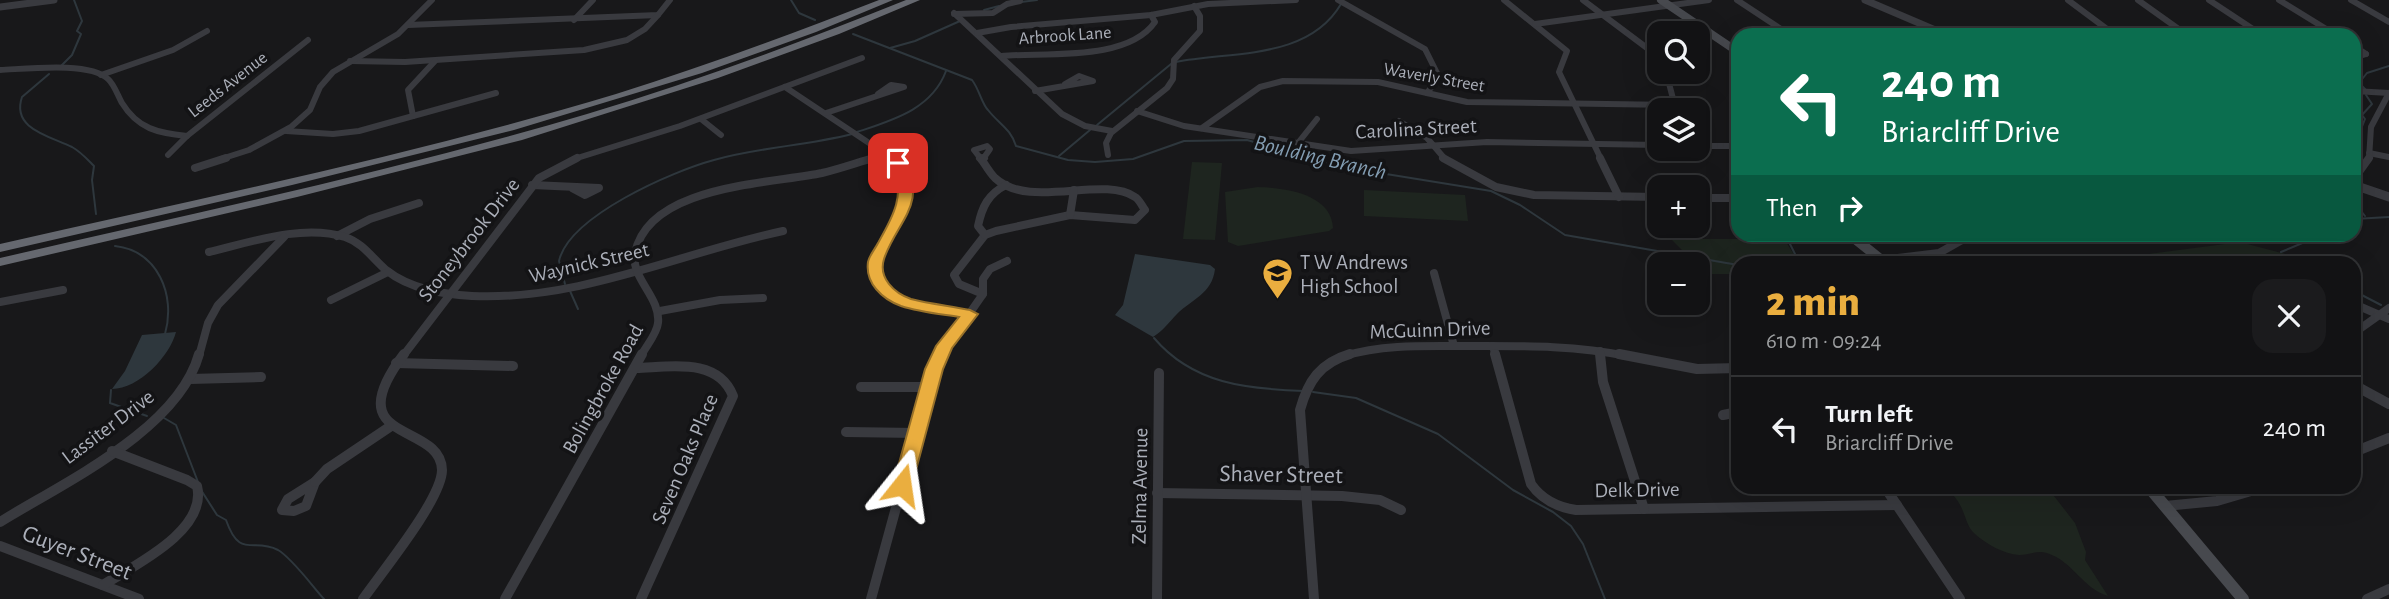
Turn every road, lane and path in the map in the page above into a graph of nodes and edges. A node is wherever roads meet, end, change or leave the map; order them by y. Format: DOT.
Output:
graph roads {
  1 [pos="54,0"];
  2 [pos="432,0"];
  3 [pos="593,0"];
  4 [pos="670,0"];
  5 [pos="888,0"];
  6 [pos="915,0"];
  7 [pos="1296,0"];
  8 [pos="1338,0"];
  9 [pos="1504,0"];
  10 [pos="1583,0"];
  11 [pos="1661,0"];
  12 [pos="1709,0"];
  13 [pos="1737,0"];
  14 [pos="1881,0"];
  15 [pos="2068,0"];
  16 [pos="2138,0"];
  17 [pos="2209,0"];
  18 [pos="2279,0"];
  19 [pos="2351,0"];
  20 [pos="1020,1"];
  21 [pos="1868,1"];
  22 [pos="1194,6"];
  23 [pos="1669,6"];
  24 [pos="0,7"];
  25 [pos="658,15"];
  26 [pos="1151,15"];
  27 [pos="1604,15"];
  28 [pos="574,20"];
  29 [pos="2389,22"];
  30 [pos="1535,24"];
  31 [pos="408,25"];
  32 [pos="1779,28"];
  33 [pos="1931,28"];
  34 [pos="2106,28"];
  35 [pos="2177,28"];
  36 [pos="2251,28"];
  37 [pos="2325,28"];
  38 [pos="208,31"];
  39 [pos="977,33"];
  40 [pos="308,40"];
  41 [pos="1731,47"];
  42 [pos="1647,48"];
  43 [pos="1001,56"];
  44 [pos="862,58"];
  45 [pos="350,61"];
  46 [pos="435,61"];
  47 [pos="0,70"];
  48 [pos="101,75"];
  49 [pos="1065,84"];
  50 [pos="785,87"];
  51 [pos="1035,91"];
  52 [pos="2361,91"];
  53 [pos="496,93"];
  54 [pos="1427,93"];
  55 [pos="2389,93"];
  56 [pos="878,94"];
  57 [pos="1575,103"];
  58 [pos="1647,107"];
  59 [pos="1136,111"];
  60 [pos="826,113"];
  61 [pos="2378,114"];
  62 [pos="413,116"];
  63 [pos="2389,116"];
  64 [pos="701,119"];
  65 [pos="1317,119"];
  66 [pos="1399,121"];
  67 [pos="1202,128"];
  68 [pos="286,131"];
  69 [pos="1112,131"];
  70 [pos="721,135"];
  71 [pos="187,136"];
  72 [pos="1298,144"];
  73 [pos="1594,144"];
  74 [pos="1647,145"];
  75 [pos="1435,146"];
  76 [pos="1710,146"];
  77 [pos="1731,146"];
  78 [pos="883,153"];
  79 [pos="2369,153"];
  80 [pos="168,155"];
  81 [pos="1108,155"];
  82 [pos="2389,158"];
  83 [pos="982,160"];
  84 [pos="195,168"];
  85 [pos="2361,171"];
  86 [pos="532,185"];
  87 [pos="1006,185"];
  88 [pos="572,188"];
  89 [pos="2361,188"];
  90 [pos="1074,190"];
  91 [pos="1619,197"];
  92 [pos="1647,197"];
  93 [pos="2389,197"];
  94 [pos="1710,198"];
  95 [pos="1731,198"];
  96 [pos="419,203"];
  97 [pos="1070,215"];
  98 [pos="783,230"];
  99 [pos="985,235"];
  100 [pos="337,236"];
  101 [pos="284,237"];
  102 [pos="1859,242"];
  103 [pos="1958,242"];
  104 [pos="0,248"];
  105 [pos="209,252"];
  106 [pos="1877,256"];
  107 [pos="1918,256"];
  108 [pos="1007,261"];
  109 [pos="0,262"];
  110 [pos="639,271"];
  111 [pos="388,272"];
  112 [pos="1434,273"];
  113 [pos="63,290"];
  114 [pos="449,293"];
  115 [pos="983,294"];
  116 [pos="763,298"];
  117 [pos="331,300"];
  118 [pos="0,302"];
  119 [pos="2361,307"];
  120 [pos="2389,308"];
  121 [pos="660,311"];
  122 [pos="970,314"];
  123 [pos="2384,317"];
  124 [pos="2361,329"];
  125 [pos="1454,346"];
  126 [pos="1493,346"];
  127 [pos="1600,351"];
  128 [pos="396,363"];
  129 [pos="513,366"];
  130 [pos="636,368"];
  131 [pos="1731,368"];
  132 [pos="1159,373"];
  133 [pos="261,377"];
  134 [pos="190,379"];
  135 [pos="861,387"];
  136 [pos="929,387"];
  137 [pos="2361,389"];
  138 [pos="2389,404"];
  139 [pos="1731,413"];
  140 [pos="1723,415"];
  141 [pos="391,426"];
  142 [pos="846,432"];
  143 [pos="917,433"];
  144 [pos="2389,439"];
  145 [pos="2361,449"];
  146 [pos="112,451"];
  147 [pos="315,482"];
  148 [pos="1157,493"];
  149 [pos="1889,494"];
  150 [pos="2155,494"];
  151 [pos="2248,494"];
  152 [pos="1306,496"];
  153 [pos="1896,505"];
  154 [pos="2165,506"];
  155 [pos="1644,509"];
  156 [pos="1401,510"];
  157 [pos="0,522"];
  158 [pos="0,546"];
  159 [pos="103,585"];
  160 [pos="2389,589"];
  161 [pos="139,599"];
  162 [pos="363,599"];
  163 [pos="505,599"];
  164 [pos="641,599"];
  165 [pos="871,599"];
  166 [pos="1157,599"];
  167 [pos="1314,599"];
  168 [pos="1960,599"];
  169 [pos="2243,599"];
  170 [pos="2367,599"];
  1 -- 24 [label="street"];
  2 -- 31 [label="street"];
  3 -- 28 [label="street"];
  4 -- 25 [label="street"];
  5 -- 104 [label="highway"];
  6 -- 109 [label="highway"];
  7 -- 22 [label="street"];
  8 -- 54 [label="street"];
  9 -- 30 [label="street"];
  10 -- 27 [label="street"];
  11 -- 23 [label="main road"];
  12 -- 23 [label="street"];
  13 -- 32 [label="street"];
  14 -- 21 [label="street"];
  15 -- 34 [label="street"];
  16 -- 35 [label="street"];
  17 -- 36 [label="street"];
  18 -- 37 [label="street"];
  19 -- 29 [label="street"];
  20 -- 39 [label="street"];
  21 -- 33 [label="street"];
  22 -- 26 [label="street"];
  22 -- 59 [label="street"];
  23 -- 27 [label="street"];
  23 -- 41 [label="main road"];
  25 -- 28 [label="street"];
  25 -- 46 [label="street"];
  26 -- 39 [label="street"];
  26 -- 43 [label="street, Arbrook Lane"];
  27 -- 30 [label="street"];
  27 -- 42 [label="street"];
  28 -- 31 [label="street"];
  30 -- 57 [label="street"];
  31 -- 45 [label="street"];
  38 -- 48 [label="street"];
  39 -- 43 [label="street"];
  40 -- 71 [label="street, Leeds Avenue"];
  43 -- 51 [label="street"];
  44 -- 50 [label="street, Stoneybrook Drive"];
  45 -- 46 [label="street"];
  45 -- 68 [label="street"];
  46 -- 62 [label="street"];
  47 -- 48 [label="street"];
  48 -- 71 [label="street"];
  49 -- 51 [label="street"];
  50 -- 60 [label="street"];
  50 -- 64 [label="street, Stoneybrook Drive"];
  51 -- 69 [label="street"];
  52 -- 55 [label="street"];
  53 -- 62 [label="street"];
  54 -- 57 [label="street, Waverly Street"];
  54 -- 67 [label="street, Waverly Street"];
  55 -- 61 [label="street"];
  56 -- 60 [label="street"];
  57 -- 58 [label="street, Waverly Street"];
  57 -- 73 [label="street"];
  59 -- 67 [label="street, Carolina Street"];
  59 -- 69 [label="street"];
  60 -- 78 [label="street"];
  61 -- 63 [label="street"];
  61 -- 79 [label="street"];
  62 -- 68 [label="street"];
  64 -- 70 [label="street"];
  64 -- 86 [label="street, Stoneybrook Drive"];
  65 -- 72 [label="street"];
  66 -- 75 [label="street"];
  67 -- 72 [label="street, Carolina Street"];
  68 -- 84 [label="street"];
  69 -- 81 [label="street"];
  71 -- 80 [label="street, Leeds Avenue"];
  72 -- 75 [label="street, Carolina Street"];
  73 -- 74 [label="street, Carolina Street"];
  73 -- 75 [label="street, Carolina Street"];
  73 -- 91 [label="street"];
  75 -- 91 [label="street"];
  76 -- 77 [label="street"];
  78 -- 110 [label="street"];
  78 -- 122 [label="street"];
  79 -- 82 [label="street"];
  79 -- 85 [label="street"];
  83 -- 87 [label="street"];
  86 -- 88 [label="street"];
  86 -- 114 [label="street, Stoneybrook Drive"];
  87 -- 90 [label="street"];
  87 -- 99 [label="street"];
  89 -- 93 [label="street"];
  90 -- 97 [label="street"];
  90 -- 97 [label="street"];
  91 -- 92 [label="street"];
  94 -- 95 [label="street"];
  96 -- 100 [label="street"];
  97 -- 99 [label="street"];
  98 -- 110 [label="street, Waynick Street"];
  99 -- 115 [label="street"];
  100 -- 101 [label="street, Waynick Street"];
  100 -- 111 [label="street, Waynick Street"];
  101 -- 105 [label="street, Waynick Street"];
  101 -- 134 [label="street, Lassiter Drive"];
  102 -- 106 [label="main road"];
  103 -- 107 [label="street"];
  108 -- 115 [label="street"];
  110 -- 114 [label="street, Waynick Street"];
  110 -- 121 [label="street, Bolingbroke Road"];
  111 -- 114 [label="street, Waynick Street"];
  111 -- 117 [label="street"];
  112 -- 125 [label="street"];
  113 -- 118 [label="street"];
  114 -- 128 [label="street, Stoneybrook Drive"];
  115 -- 122 [label="street"];
  116 -- 121 [label="street"];
  119 -- 123 [label="street"];
  120 -- 123 [label="street"];
  121 -- 130 [label="street, Bolingbroke Road"];
  122 -- 136 [label="street"];
  123 -- 124 [label="street"];
  125 -- 126 [label="street, McGuinn Drive"];
  125 -- 152 [label="street, McGuinn Drive"];
  126 -- 127 [label="street, McGuinn Drive"];
  126 -- 155 [label="street, Delk Drive"];
  127 -- 131 [label="street, McGuinn Drive"];
  127 -- 155 [label="street"];
  128 -- 129 [label="street"];
  128 -- 141 [label="street, Stoneybrook Drive"];
  130 -- 163 [label="street, Bolingbroke Road"];
  130 -- 164 [label="street, Seven Oaks Place"];
  132 -- 148 [label="street, Zelma Avenue"];
  133 -- 134 [label="street"];
  134 -- 146 [label="street, Lassiter Drive"];
  135 -- 136 [label="street"];
  136 -- 143 [label="street"];
  137 -- 138 [label="street"];
  139 -- 140 [label="street"];
  141 -- 147 [label="street"];
  141 -- 162 [label="street"];
  142 -- 143 [label="street"];
  143 -- 165 [label="street"];
  144 -- 145 [label="street"];
  146 -- 157 [label="street, Lassiter Drive"];
  146 -- 159 [label="street"];
  148 -- 152 [label="street, Shaver Street"];
  148 -- 166 [label="street, Zelma Avenue"];
  149 -- 153 [label="street"];
  150 -- 154 [label="main road"];
  151 -- 154 [label="street"];
  152 -- 156 [label="street, Shaver Street"];
  152 -- 167 [label="street, McGuinn Drive"];
  153 -- 155 [label="street, Delk Drive"];
  153 -- 168 [label="street"];
  154 -- 169 [label="main road"];
  158 -- 159 [label="street, Guyer Street"];
  159 -- 161 [label="street, Guyer Street"];
  160 -- 170 [label="street"];
}
